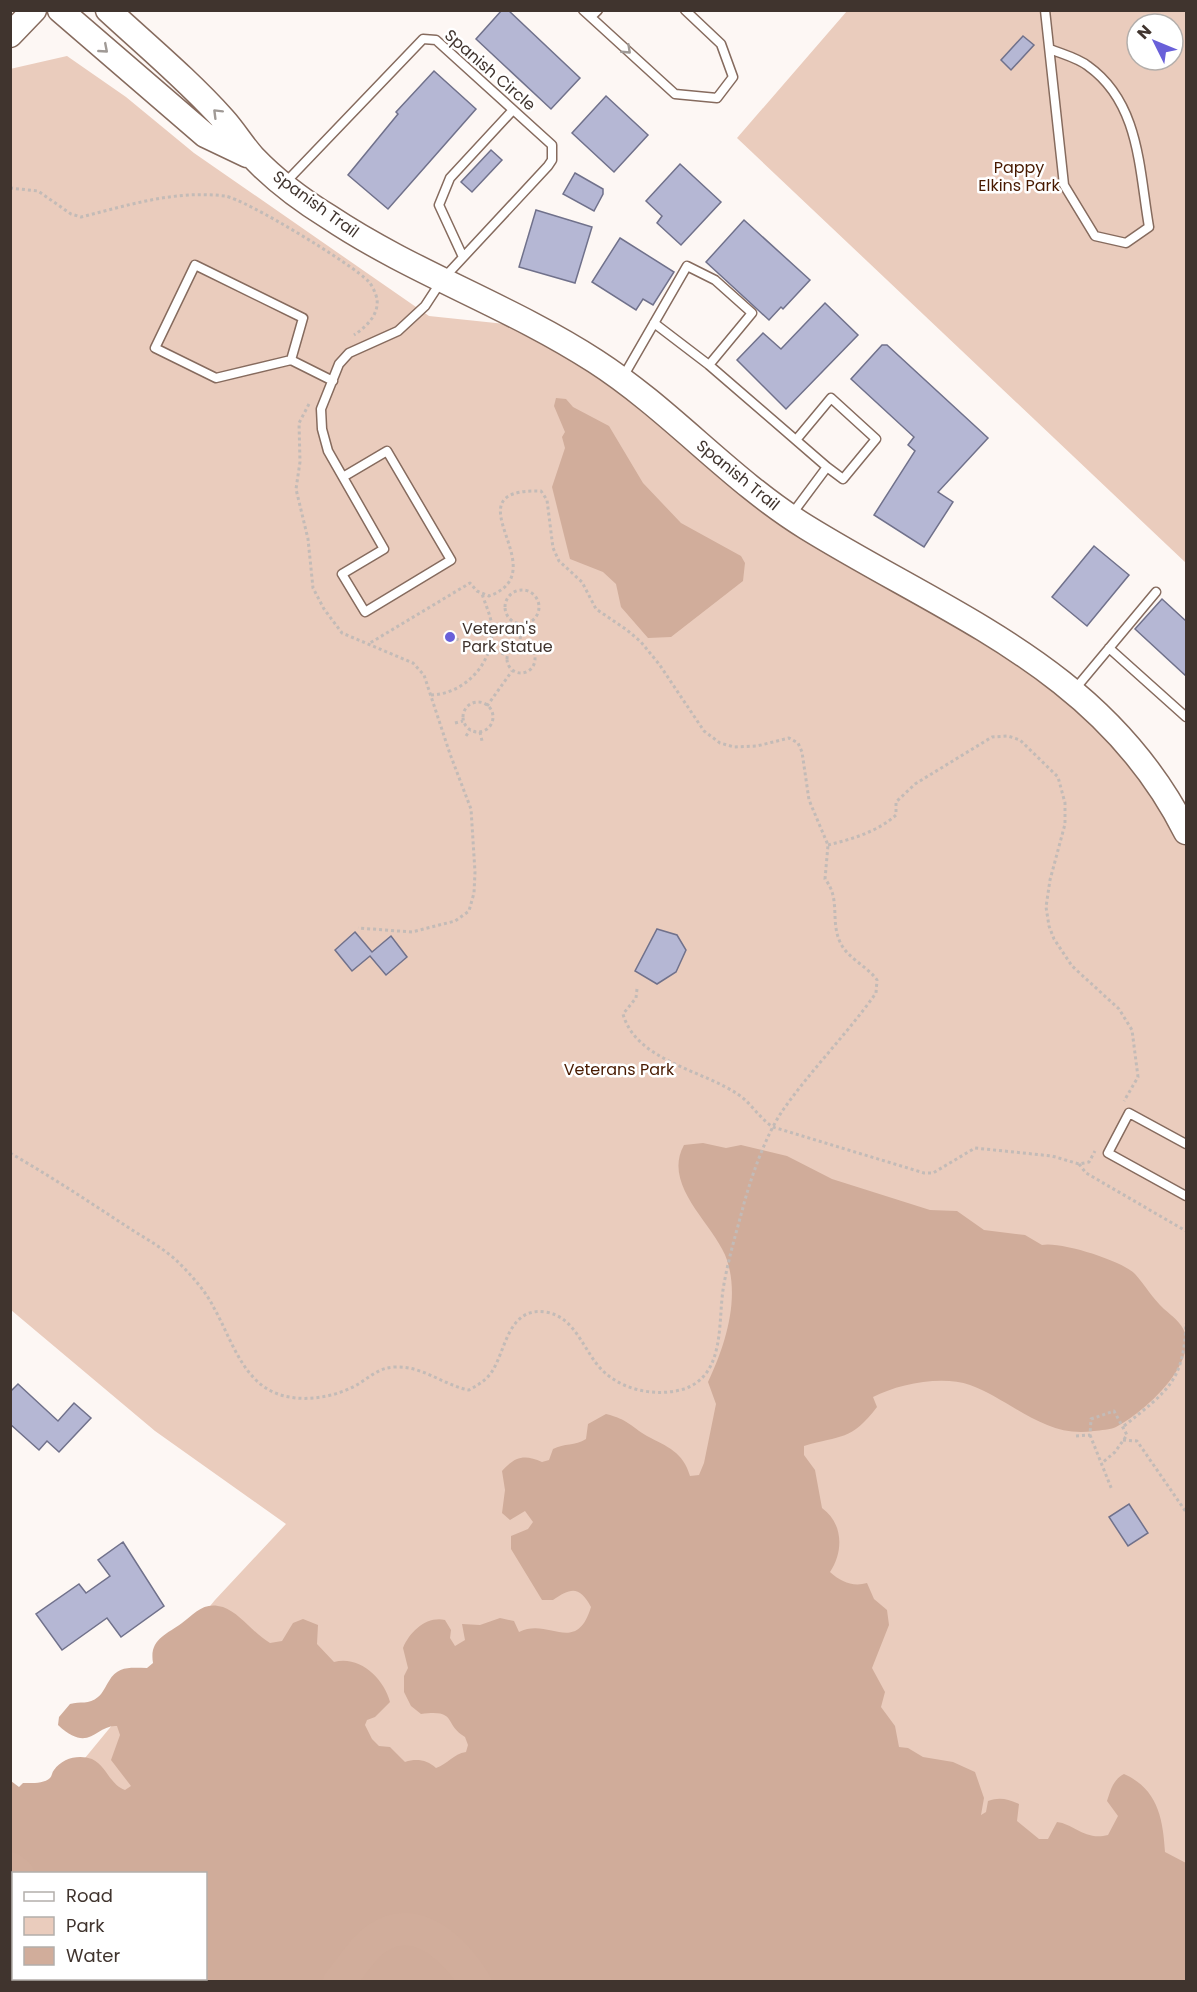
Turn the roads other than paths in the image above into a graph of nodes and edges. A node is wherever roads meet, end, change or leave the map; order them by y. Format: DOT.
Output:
graph roads {
  1 [pos="34,10"];
  2 [pos="60,10"];
  3 [pos="108,10"];
  4 [pos="584,10"];
  5 [pos="685,10"];
  6 [pos="1045,10"];
  7 [pos="594,14"];
  8 [pos="10,35"];
  9 [pos="1050,49"];
  10 [pos="513,110"];
  11 [pos="254,158"];
  12 [pos="284,183"];
  13 [pos="463,257"];
  14 [pos="442,280"];
  15 [pos="654,323"];
  16 [pos="291,360"];
  17 [pos="709,365"];
  18 [pos="621,380"];
  19 [pos="333,381"];
  20 [pos="796,440"];
  21 [pos="827,467"];
  22 [pos="343,477"];
  23 [pos="790,517"];
  24 [pos="1156,592"];
  25 [pos="1109,648"];
  26 [pos="1073,692"];
  27 [pos="1186,717"];
  28 [pos="1186,832"];
  29 [pos="1186,1144"];
  30 [pos="1186,1196"];
  1 -- 8 [label="street"];
  2 -- 11 [label="street, Spanish Trail, one-way"];
  11 -- 3 [label="street, Spanish Trail, one-way"];
  4 -- 7 [label="lane"];
  7 -- 5 [label="lane, one-way"];
  6 -- 9 [label="lane"];
  9 -- 9 [label="lane"];
  10 -- 12 [label="lane, Spanish Circle"];
  10 -- 13 [label="lane"];
  10 -- 13 [label="lane, Spanish Circle"];
  11 -- 12 [label="street, Spanish Trail"];
  12 -- 14 [label="street, Spanish Trail"];
  13 -- 14 [label="lane, Spanish Circle"];
  14 -- 18 [label="street, Spanish Trail"];
  14 -- 19 [label="lane, Spanish Circle"];
  15 -- 17 [label="lane"];
  15 -- 17 [label="lane"];
  15 -- 18 [label="lane"];
  16 -- 16 [label="lane"];
  16 -- 19 [label="lane"];
  17 -- 20 [label="lane"];
  18 -- 23 [label="street, Spanish Trail"];
  19 -- 22 [label="lane, Spanish Circle"];
  20 -- 21 [label="lane"];
  20 -- 21 [label="lane"];
  21 -- 23 [label="lane"];
  22 -- 22 [label="lane, Spanish Circle"];
  23 -- 26 [label="street, Spanish Trail"];
  24 -- 25 [label="lane"];
  25 -- 26 [label="lane"];
  25 -- 27 [label="lane"];
  26 -- 28 [label="street, Spanish Trail"];
  29 -- 30 [label="lane"];
}
